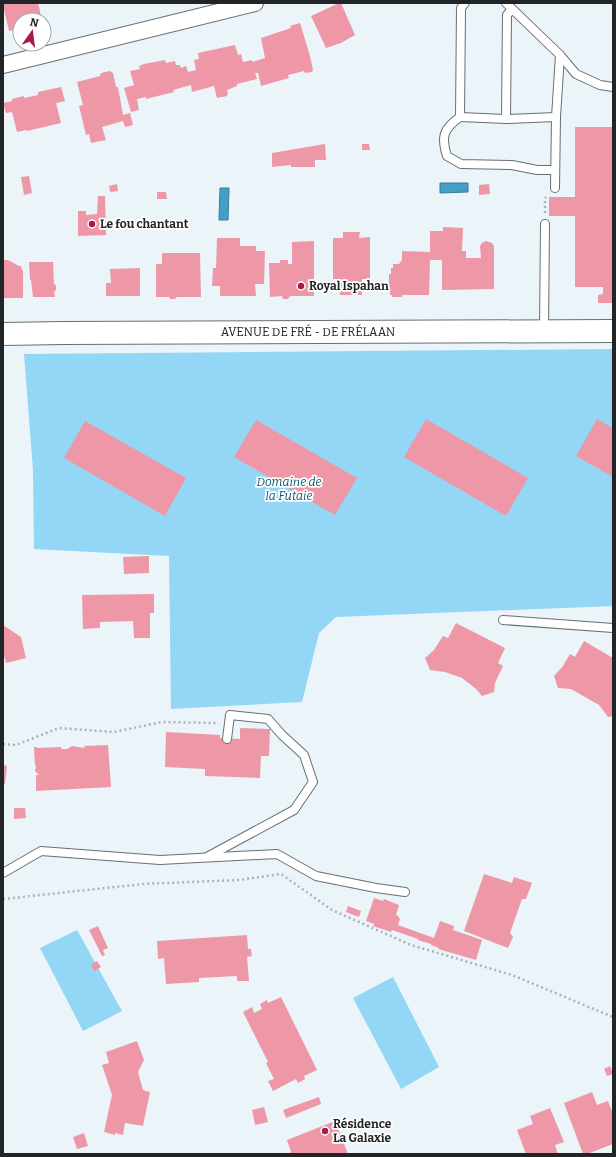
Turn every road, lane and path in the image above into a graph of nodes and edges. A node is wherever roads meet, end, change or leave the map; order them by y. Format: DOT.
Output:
graph roads {
  1 [pos="255,3"];
  2 [pos="465,3"];
  3 [pos="509,6"];
  4 [pos="560,55"];
  5 [pos="3,65"];
  6 [pos="613,87"];
  7 [pos="460,117"];
  8 [pos="556,117"];
  9 [pos="506,119"];
  10 [pos="555,170"];
  11 [pos="555,188"];
  12 [pos="544,224"];
  13 [pos="544,331"];
  14 [pos="613,331"];
  15 [pos="3,334"];
  16 [pos="503,620"];
  17 [pos="613,628"];
  18 [pos="229,724"];
  19 [pos="227,739"];
  20 [pos="3,744"];
  21 [pos="205,858"];
  22 [pos="3,873"];
  23 [pos="405,892"];
  24 [pos="3,898"];
  25 [pos="613,1017"];
  1 -- 5 [label="street"];
  2 -- 7 [label="lane"];
  3 -- 4 [label="lane"];
  3 -- 9 [label="lane"];
  4 -- 6 [label="lane"];
  4 -- 8 [label="lane"];
  7 -- 9 [label="lane"];
  7 -- 10 [label="lane"];
  8 -- 9 [label="lane"];
  8 -- 10 [label="lane"];
  10 -- 11 [label="lane"];
  12 -- 13 [label="lane"];
  13 -- 14 [label="main road, AVENUE DE FRÉ - DE FRÉLAAN"];
  13 -- 15 [label="main road, AVENUE DE FRÉ - DE FRÉLAAN"];
  16 -- 17 [label="lane"];
  18 -- 19 [label="lane"];
  18 -- 20 [label="path"];
  18 -- 21 [label="lane"];
  21 -- 22 [label="lane"];
  21 -- 23 [label="lane"];
  24 -- 25 [label="path"];
}
